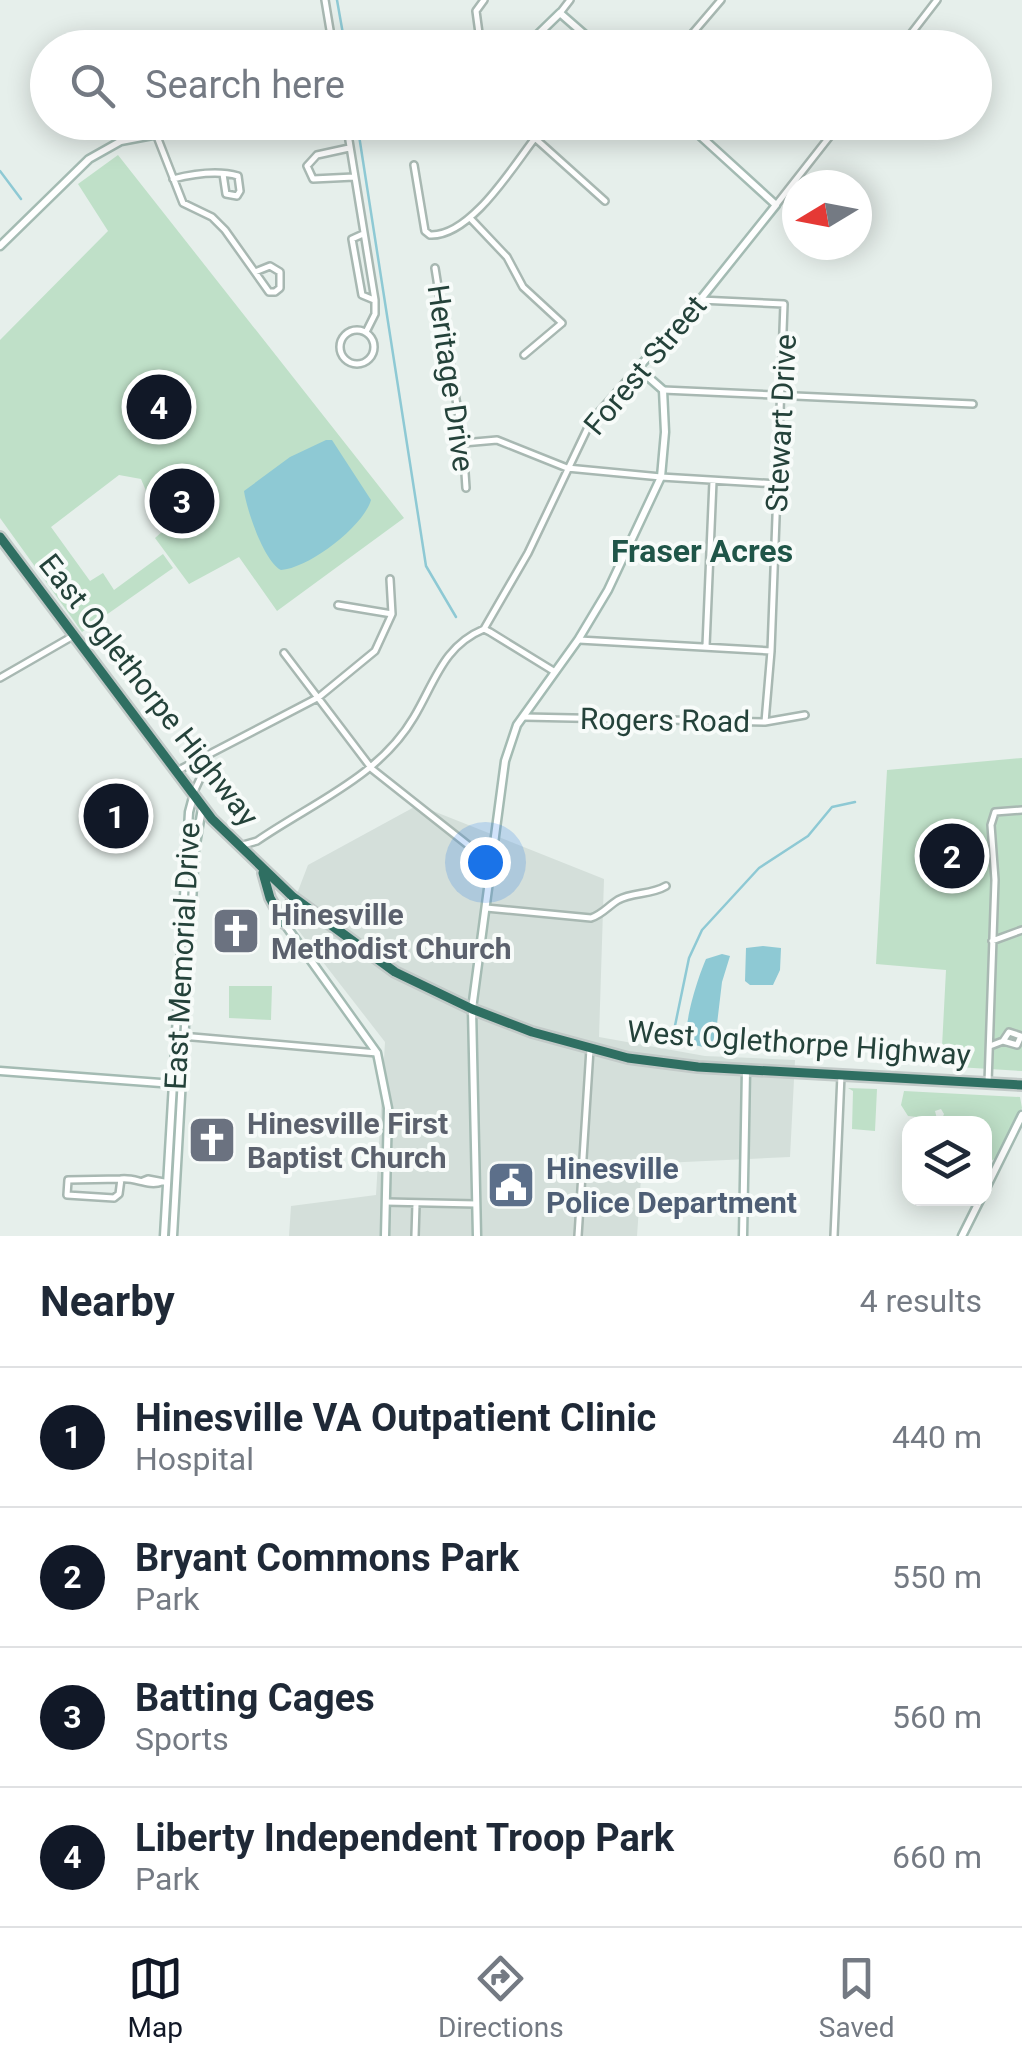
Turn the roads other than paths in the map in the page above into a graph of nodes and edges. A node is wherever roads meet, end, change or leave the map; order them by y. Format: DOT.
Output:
graph roads {
  1 [pos="325,0"];
  2 [pos="484,0"];
  3 [pos="570,0"];
  4 [pos="721,0"];
  5 [pos="938,0"];
  6 [pos="560,13"];
  7 [pos="330,30"];
  8 [pos="479,30"];
  9 [pos="543,30"];
  10 [pos="579,30"];
  11 [pos="695,30"];
  12 [pos="914,30"];
  13 [pos="121,140"];
  14 [pos="158,140"];
  15 [pos="348,140"];
  16 [pos="532,140"];
  17 [pos="536,140"];
  18 [pos="705,140"];
  19 [pos="827,140"];
  20 [pos="349,148"];
  21 [pos="414,165"];
  22 [pos="223,174"];
  23 [pos="354,177"];
  24 [pos="173,179"];
  25 [pos="605,201"];
  26 [pos="776,205"];
  27 [pos="469,218"];
  28 [pos="362,234"];
  29 [pos="0,246"];
  30 [pos="435,268"];
  31 [pos="255,272"];
  32 [pos="375,300"];
  33 [pos="700,300"];
  34 [pos="366,332"];
  35 [pos="524,356"];
  36 [pos="638,368"];
  37 [pos="664,390"];
  38 [pos="782,396"];
  39 [pos="973,404"];
  40 [pos="463,443"];
  41 [pos="567,468"];
  42 [pos="660,477"];
  43 [pos="713,481"];
  44 [pos="778,484"];
  45 [pos="466,488"];
  46 [pos="0,537"];
  47 [pos="390,579"];
  48 [pos="338,605"];
  49 [pos="392,614"];
  50 [pos="484,629"];
  51 [pos="73,636"];
  52 [pos="578,640"];
  53 [pos="706,646"];
  54 [pos="771,651"];
  55 [pos="284,653"];
  56 [pos="555,672"];
  57 [pos="0,678"];
  58 [pos="320,697"];
  59 [pos="805,715"];
  60 [pos="523,717"];
  61 [pos="765,722"];
  62 [pos="210,756"];
  63 [pos="372,769"];
  64 [pos="174,772"];
  65 [pos="193,797"];
  66 [pos="202,808"];
  67 [pos="1022,810"];
  68 [pos="257,841"];
  69 [pos="238,847"];
  70 [pos="492,864"];
  71 [pos="258,867"];
  72 [pos="666,886"];
  73 [pos="293,897"];
  74 [pos="486,908"];
  75 [pos="284,922"];
  76 [pos="1022,930"];
  77 [pos="992,942"];
  78 [pos="472,1010"];
  79 [pos="180,1035"];
  80 [pos="1003,1041"];
  81 [pos="990,1046"];
  82 [pos="590,1049"];
  83 [pos="378,1053"];
  84 [pos="0,1070"];
  85 [pos="746,1070"];
  86 [pos="841,1075"];
  87 [pos="988,1083"];
  88 [pos="177,1084"];
  89 [pos="1022,1085"];
  90 [pos="1022,1116"];
  91 [pos="992,1177"];
  92 [pos="121,1180"];
  93 [pos="164,1182"];
  94 [pos="386,1202"];
  95 [pos="416,1203"];
  96 [pos="476,1204"];
  97 [pos="977,1206"];
  98 [pos="164,1236"];
  99 [pos="174,1236"];
  100 [pos="385,1236"];
  101 [pos="416,1236"];
  102 [pos="477,1236"];
  103 [pos="578,1236"];
  104 [pos="743,1236"];
  105 [pos="834,1236"];
  106 [pos="962,1236"];
  1 -- 7 [label="street"];
  2 -- 8 [label="street"];
  3 -- 6 [label="street"];
  4 -- 11 [label="street"];
  5 -- 12 [label="street"];
  6 -- 9 [label="street"];
  6 -- 10 [label="street"];
  13 -- 29 [label="street"];
  14 -- 24 [label="street"];
  15 -- 20 [label="street"];
  16 -- 27 [label="street"];
  17 -- 25 [label="street"];
  18 -- 26 [label="street"];
  19 -- 26 [label="street, Forest Street"];
  20 -- 23 [label="street"];
  20 -- 23 [label="street"];
  21 -- 27 [label="street"];
  22 -- 22 [label="street"];
  22 -- 24 [label="street"];
  23 -- 28 [label="street"];
  24 -- 31 [label="street"];
  26 -- 33 [label="street, Forest Street"];
  27 -- 35 [label="street"];
  28 -- 32 [label="street"];
  28 -- 32 [label="street"];
  30 -- 40 [label="street, Heritage Drive"];
  31 -- 31 [label="street"];
  32 -- 34 [label="street"];
  33 -- 36 [label="street, Forest Street"];
  33 -- 38 [label="street, Stewart Drive"];
  34 -- 34 [label="street"];
  36 -- 37 [label="street"];
  36 -- 41 [label="street, Forest Street"];
  37 -- 38 [label="street"];
  37 -- 42 [label="street"];
  38 -- 39 [label="street"];
  38 -- 44 [label="street, Stewart Drive"];
  40 -- 41 [label="street"];
  40 -- 45 [label="street, Heritage Drive"];
  41 -- 42 [label="street"];
  41 -- 50 [label="street, Forest Street"];
  42 -- 43 [label="street"];
  42 -- 52 [label="street"];
  43 -- 44 [label="street"];
  43 -- 53 [label="street"];
  44 -- 54 [label="street, Stewart Drive"];
  46 -- 51 [label="highway, East Oglethorpe Highway"];
  47 -- 49 [label="street"];
  48 -- 49 [label="street"];
  49 -- 58 [label="street"];
  50 -- 56 [label="street"];
  50 -- 63 [label="street"];
  51 -- 57 [label="street"];
  51 -- 64 [label="highway, East Oglethorpe Highway"];
  52 -- 53 [label="street"];
  52 -- 56 [label="street"];
  53 -- 54 [label="street"];
  54 -- 61 [label="street, Stewart Drive"];
  55 -- 58 [label="street"];
  56 -- 60 [label="street"];
  58 -- 62 [label="street"];
  58 -- 63 [label="street"];
  59 -- 61 [label="street, Rogers Road"];
  60 -- 61 [label="street, Rogers Road"];
  60 -- 70 [label="street"];
  62 -- 64 [label="street"];
  62 -- 65 [label="street"];
  63 -- 68 [label="street"];
  63 -- 70 [label="street"];
  64 -- 65 [label="highway, East Oglethorpe Highway"];
  65 -- 66 [label="highway, East Oglethorpe Highway"];
  65 -- 79 [label="street, East Memorial Drive"];
  66 -- 69 [label="highway, East Oglethorpe Highway"];
  66 -- 79 [label="street, East Memorial Drive"];
  67 -- 77 [label="street"];
  68 -- 69 [label="street"];
  68 -- 71 [label="street"];
  69 -- 71 [label="highway, East Oglethorpe Highway"];
  70 -- 74 [label="street"];
  71 -- 73 [label="highway, West Oglethorpe Highway"];
  71 -- 75 [label="highway"];
  72 -- 74 [label="street"];
  73 -- 75 [label="street"];
  73 -- 78 [label="highway, West Oglethorpe Highway"];
  74 -- 78 [label="street"];
  75 -- 83 [label="street"];
  76 -- 77 [label="street"];
  77 -- 81 [label="street"];
  78 -- 82 [label="highway, West Oglethorpe Highway"];
  78 -- 96 [label="street"];
  79 -- 83 [label="street"];
  79 -- 88 [label="street, East Memorial Drive"];
  80 -- 81 [label="street"];
  81 -- 87 [label="street"];
  82 -- 85 [label="highway, West Oglethorpe Highway"];
  82 -- 103 [label="street"];
  83 -- 94 [label="street"];
  84 -- 88 [label="street"];
  85 -- 86 [label="highway, West Oglethorpe Highway"];
  85 -- 104 [label="street"];
  86 -- 87 [label="highway, West Oglethorpe Highway"];
  86 -- 105 [label="street"];
  87 -- 89 [label="highway, West Oglethorpe Highway"];
  88 -- 93 [label="street, East Memorial Drive"];
  88 -- 99 [label="street, East Memorial Drive"];
  90 -- 91 [label="street"];
  92 -- 92 [label="street"];
  92 -- 93 [label="street"];
  93 -- 98 [label="street, East Memorial Drive"];
  94 -- 95 [label="street"];
  94 -- 100 [label="street"];
  95 -- 96 [label="street"];
  95 -- 101 [label="street"];
  96 -- 102 [label="street"];
  97 -- 106 [label="street"];
}
